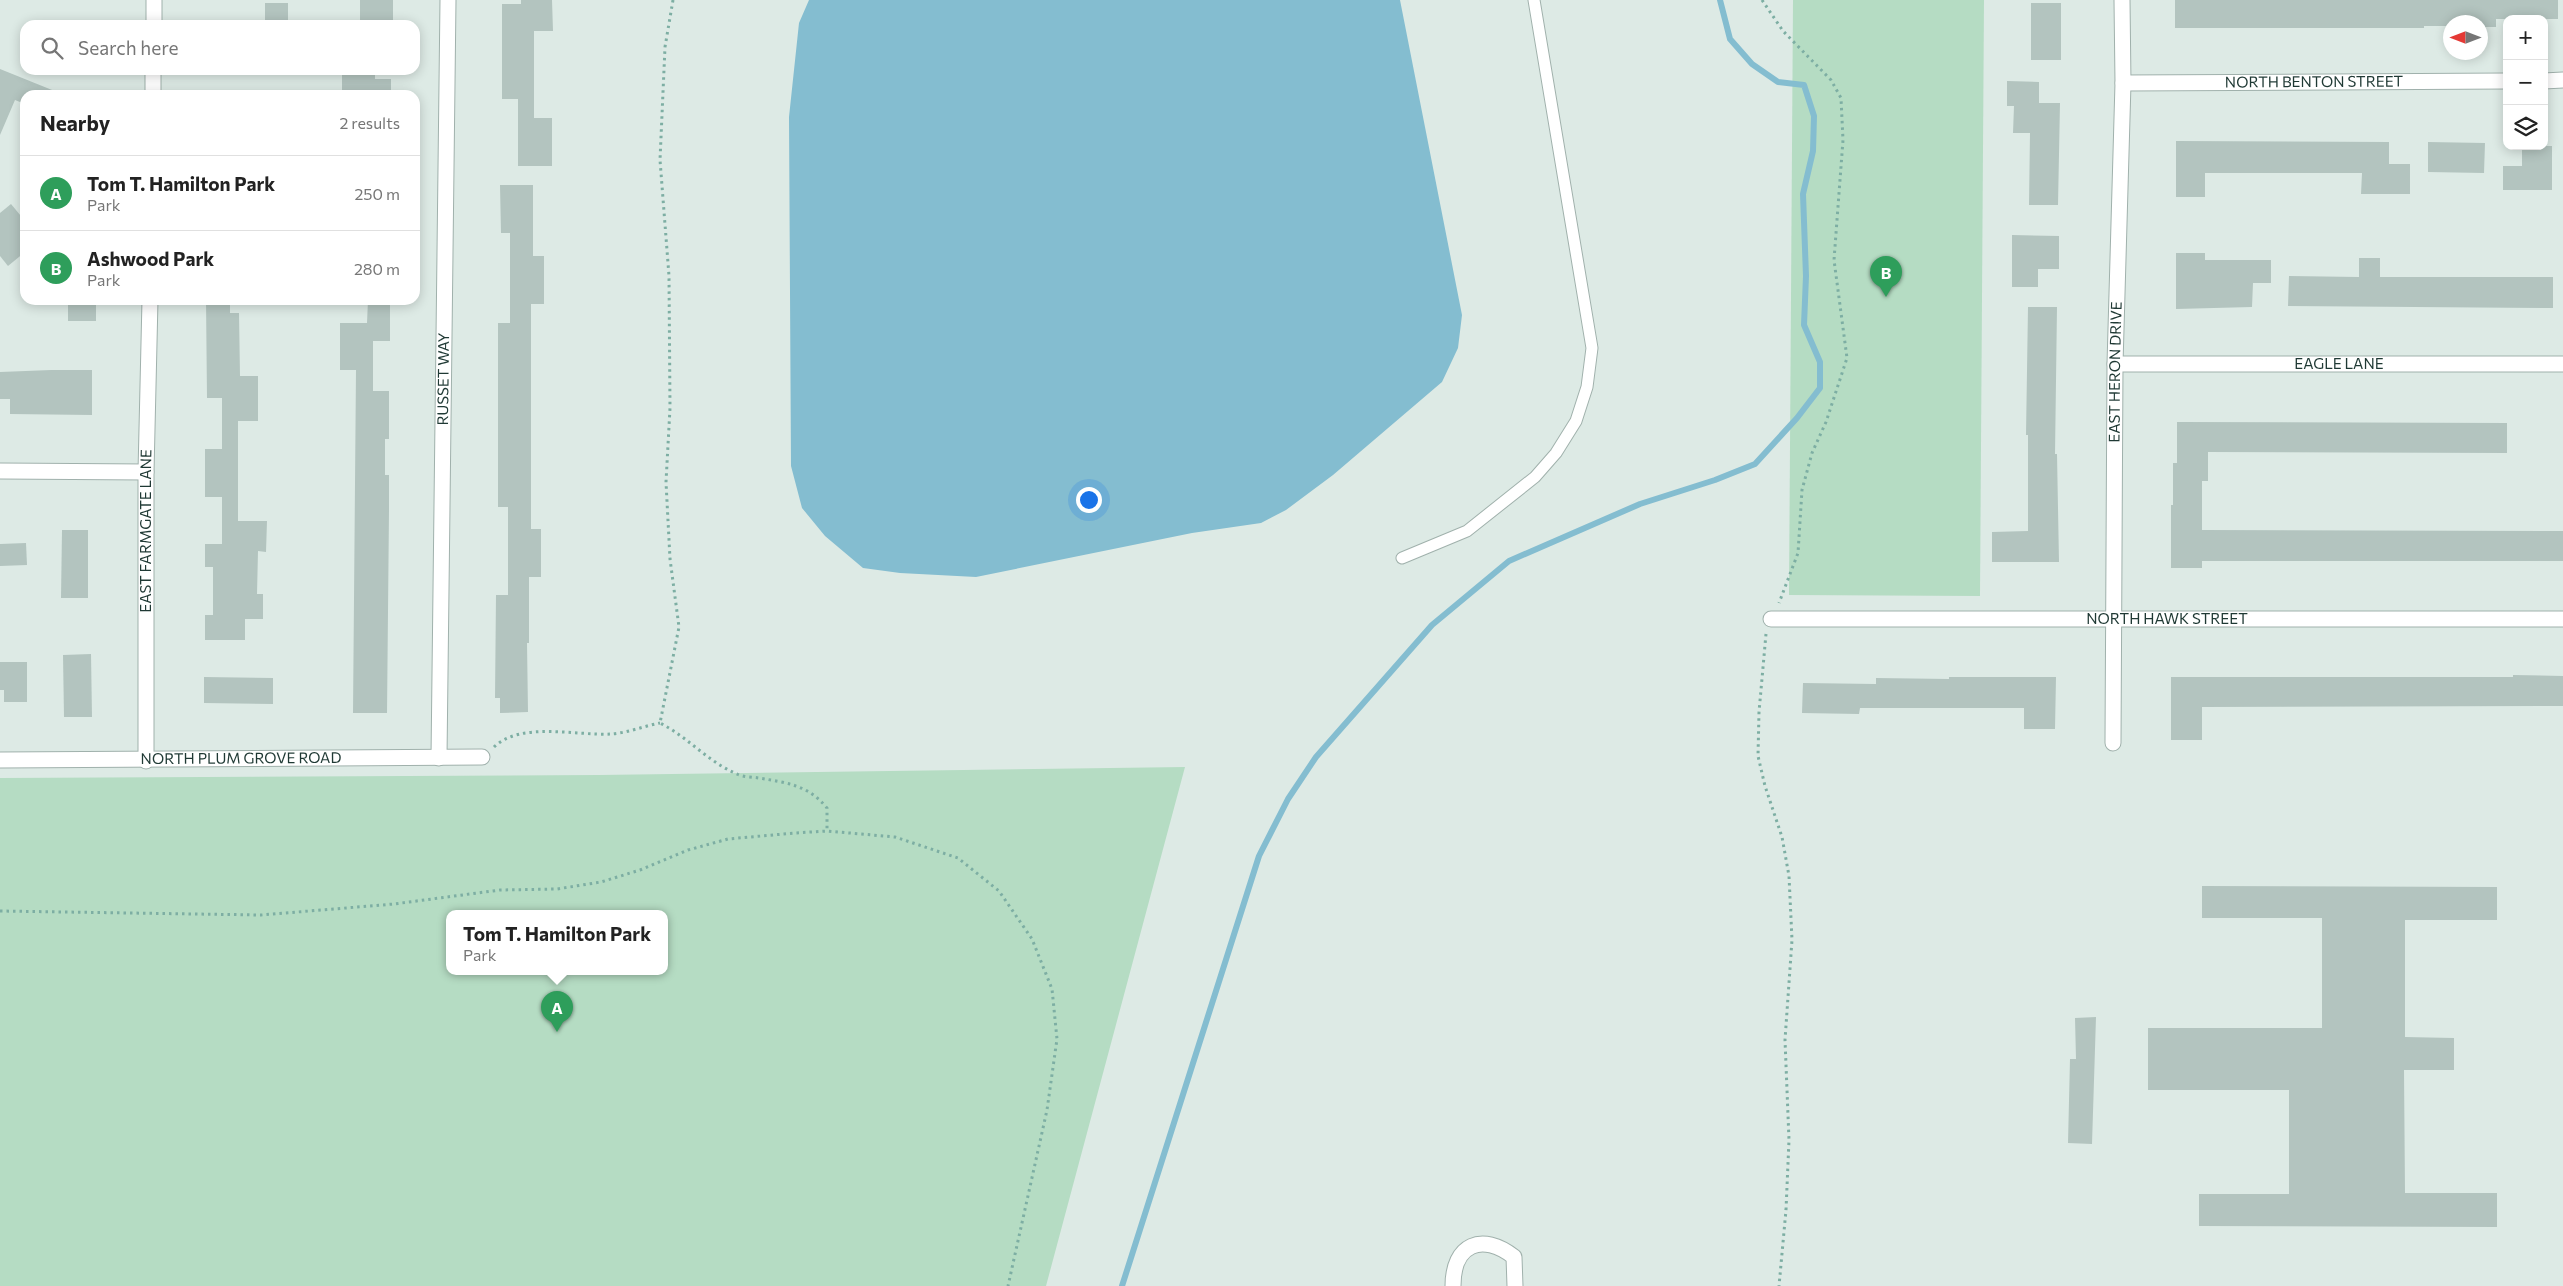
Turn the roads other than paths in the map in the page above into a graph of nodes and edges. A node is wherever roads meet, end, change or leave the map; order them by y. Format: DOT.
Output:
graph roads {
  1 [pos="154,0"];
  2 [pos="448,0"];
  3 [pos="1534,0"];
  4 [pos="2122,0"];
  5 [pos="154,20"];
  6 [pos="153,75"];
  7 [pos="2548,80"];
  8 [pos="2563,80"];
  9 [pos="2503,81"];
  10 [pos="2123,83"];
  11 [pos="153,90"];
  12 [pos="150,305"];
  13 [pos="2115,364"];
  14 [pos="2563,364"];
  15 [pos="0,471"];
  16 [pos="146,472"];
  17 [pos="1402,558"];
  18 [pos="1771,619"];
  19 [pos="2563,619"];
  20 [pos="2114,620"];
  21 [pos="2113,743"];
  22 [pos="439,758"];
  23 [pos="482,758"];
  24 [pos="0,760"];
  25 [pos="146,761"];
  26 [pos="1453,1286"];
  27 [pos="1515,1286"];
  1 -- 5 [label="street"];
  2 -- 22 [label="street, RUSSET WAY"];
  3 -- 17 [label="lane"];
  4 -- 10 [label="street, EAST HERON DRIVE"];
  6 -- 11 [label="street"];
  7 -- 8 [label="street"];
  9 -- 10 [label="street, NORTH BENTON STREET"];
  10 -- 13 [label="street, EAST HERON DRIVE"];
  12 -- 16 [label="street, EAST FARMGATE LANE"];
  13 -- 14 [label="street, EAGLE LANE"];
  13 -- 20 [label="street, EAST HERON DRIVE"];
  15 -- 16 [label="street"];
  16 -- 25 [label="street, EAST FARMGATE LANE"];
  18 -- 20 [label="street, NORTH HAWK STREET"];
  19 -- 20 [label="street, NORTH HAWK STREET"];
  20 -- 21 [label="street, EAST HERON DRIVE"];
  22 -- 23 [label="street, NORTH PLUM GROVE ROAD"];
  22 -- 25 [label="street, NORTH PLUM GROVE ROAD"];
  24 -- 25 [label="street, NORTH PLUM GROVE ROAD"];
  26 -- 27 [label="street"];
}
